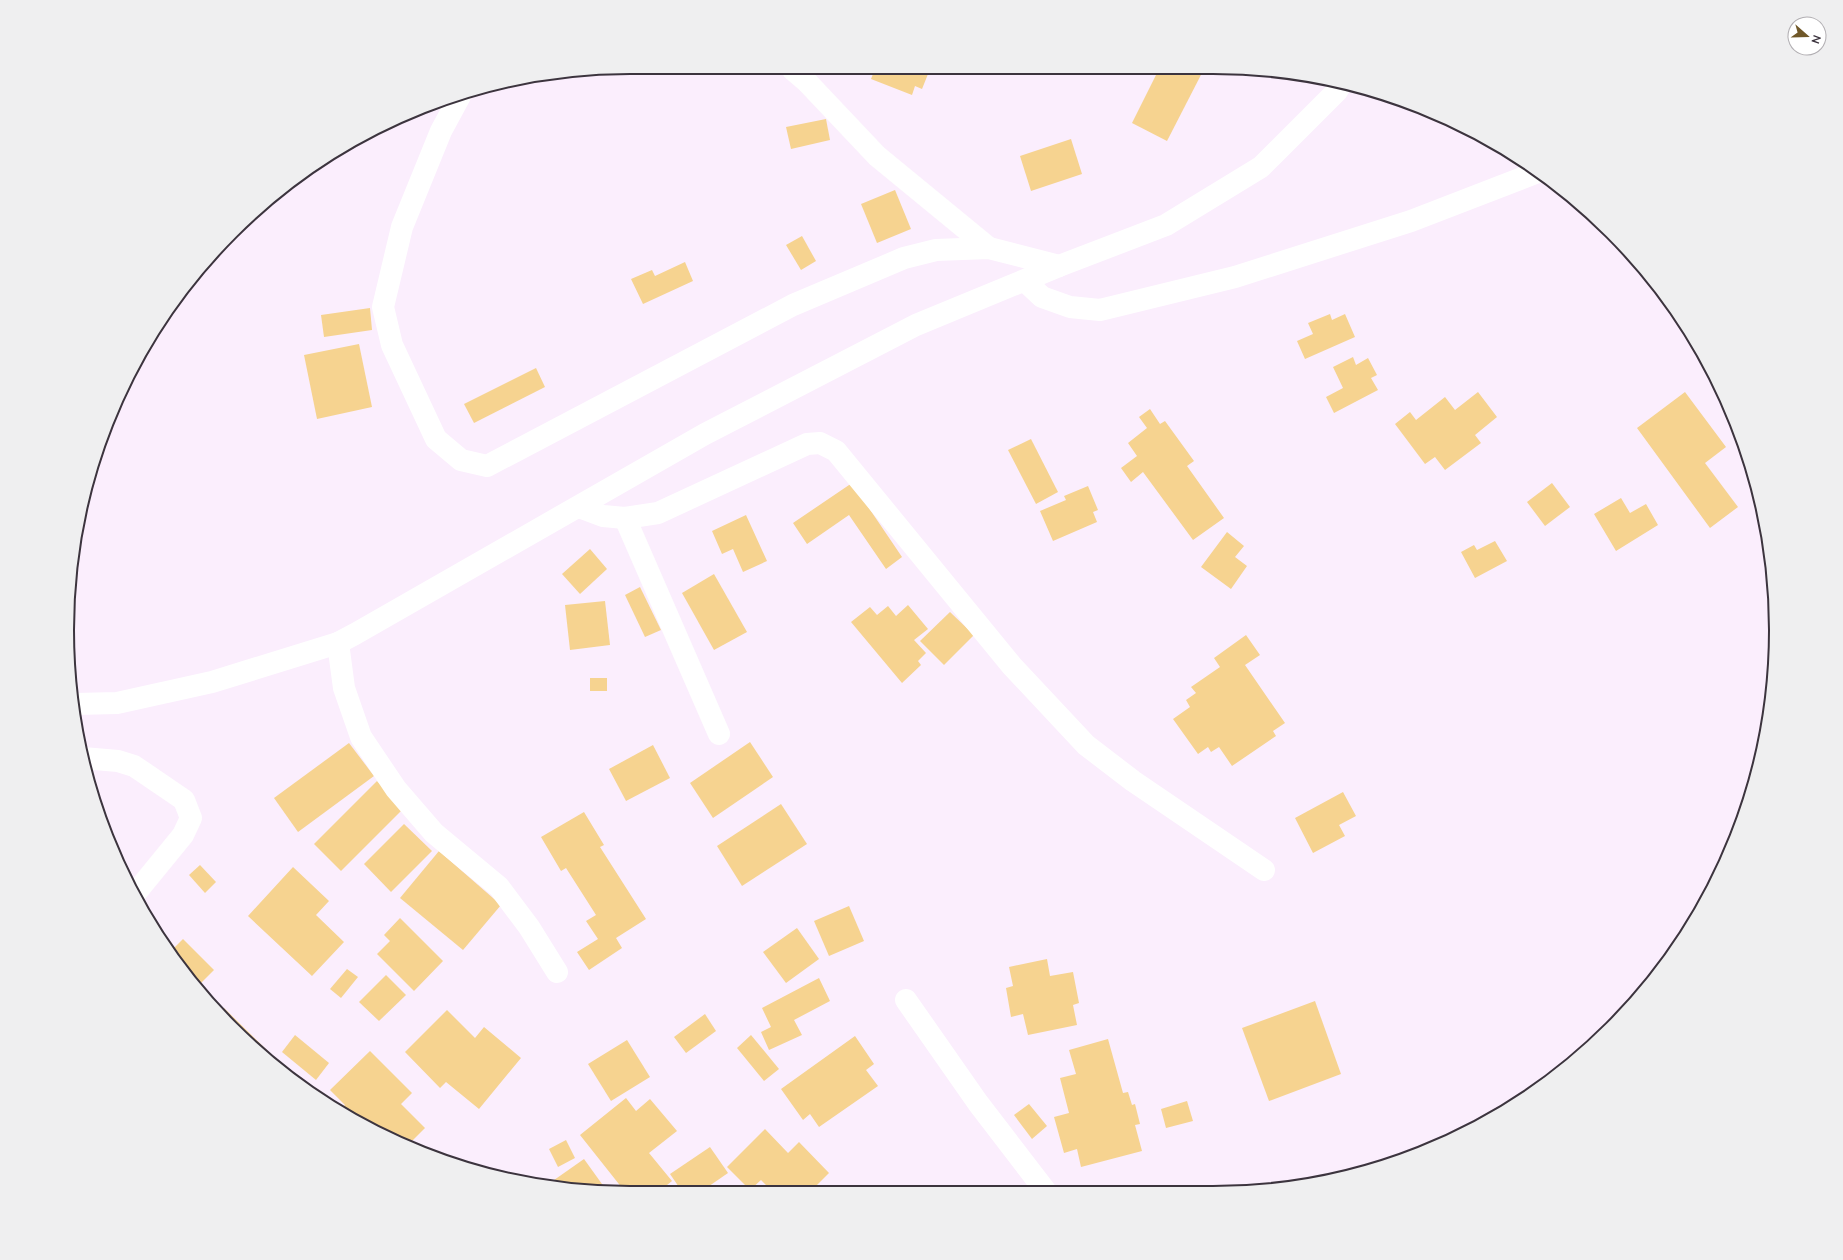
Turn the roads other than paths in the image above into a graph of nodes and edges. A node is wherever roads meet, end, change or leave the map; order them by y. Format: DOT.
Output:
graph roads {
  1 [pos="798,74"];
  2 [pos="1338,89"];
  3 [pos="458,102"];
  4 [pos="1531,175"];
  5 [pos="989,248"];
  6 [pos="1059,266"];
  7 [pos="1025,281"];
  8 [pos="580,507"];
  9 [pos="625,518"];
  10 [pos="338,643"];
  11 [pos="79,704"];
  12 [pos="720,734"];
  13 [pos="90,759"];
  14 [pos="1264,870"];
  15 [pos="138,890"];
  16 [pos="557,972"];
  17 [pos="906,1000"];
  18 [pos="1042,1186"];
  1 -- 5 [label="street"];
  2 -- 6 [label="street"];
  3 -- 5 [label="street"];
  4 -- 7 [label="street"];
  5 -- 6 [label="street"];
  6 -- 7 [label="street"];
  7 -- 8 [label="street"];
  8 -- 9 [label="street"];
  8 -- 10 [label="street"];
  9 -- 12 [label="street"];
  9 -- 14 [label="street"];
  10 -- 11 [label="street"];
  10 -- 16 [label="street"];
  13 -- 15 [label="street"];
  17 -- 18 [label="street"];
}
